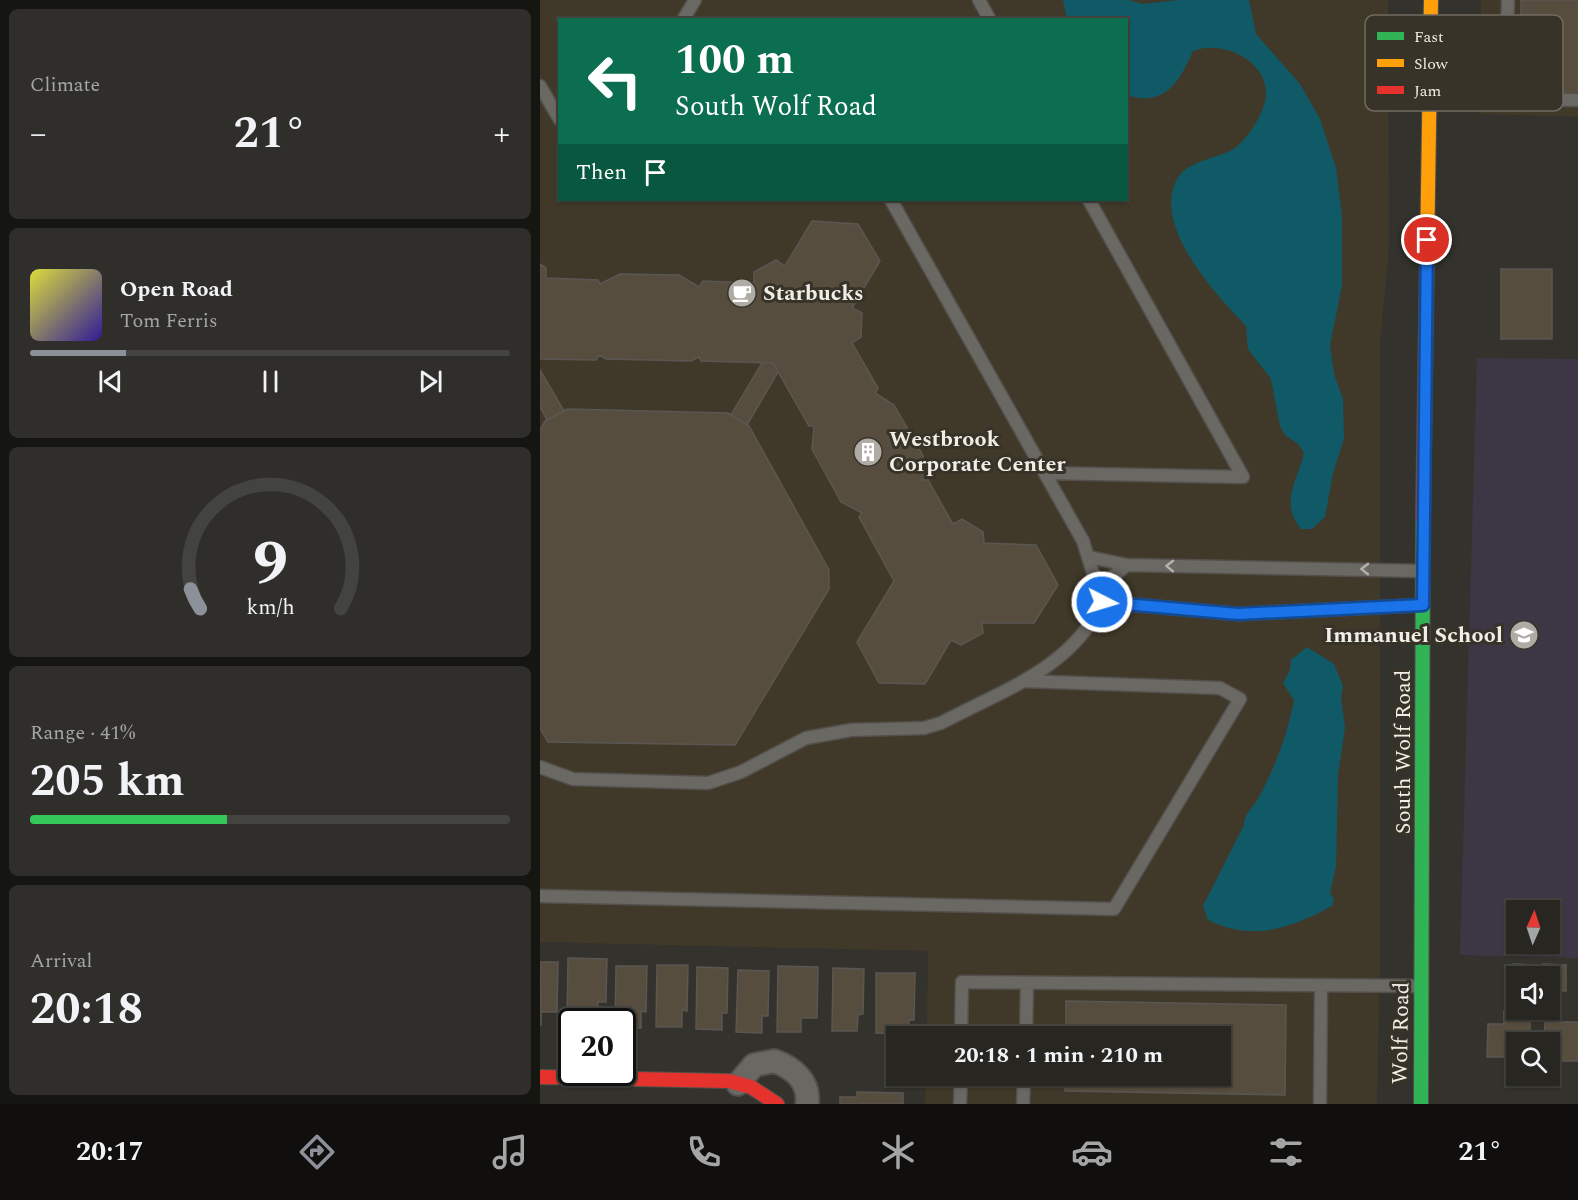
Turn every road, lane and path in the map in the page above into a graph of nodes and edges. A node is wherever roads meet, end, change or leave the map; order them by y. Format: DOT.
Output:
graph roads {
  1 [pos="695,0"];
  2 [pos="979,0"];
  3 [pos="1431,0"];
  4 [pos="1508,0"];
  5 [pos="1431,15"];
  6 [pos="1507,15"];
  7 [pos="684,18"];
  8 [pos="989,18"];
  9 [pos="540,86"];
  10 [pos="1563,100"];
  11 [pos="1578,100"];
  12 [pos="1429,111"];
  13 [pos="558,117"];
  14 [pos="892,201"];
  15 [pos="1090,201"];
  16 [pos="1045,473"];
  17 [pos="1089,557"];
  18 [pos="1127,565"];
  19 [pos="1424,571"];
  20 [pos="1098,588"];
  21 [pos="1102,602"];
  22 [pos="1423,605"];
  23 [pos="1022,681"];
  24 [pos="540,767"];
  25 [pos="540,896"];
  26 [pos="1422,963"];
  27 [pos="1027,983"];
  28 [pos="1321,985"];
  29 [pos="1422,986"];
  30 [pos="961,1026"];
  31 [pos="1026,1026"];
  32 [pos="540,1077"];
  33 [pos="738,1084"];
  34 [pos="961,1086"];
  35 [pos="1024,1086"];
  36 [pos="777,1104"];
  37 [pos="807,1104"];
  38 [pos="960,1104"];
  39 [pos="1023,1104"];
  40 [pos="1320,1104"];
  41 [pos="1421,1104"];
  1 -- 7 [label="lane"];
  2 -- 8 [label="lane"];
  3 -- 5 [label="main road, South Wolf Road"];
  4 -- 6 [label="lane"];
  9 -- 13 [label="lane"];
  10 -- 11 [label="lane"];
  12 -- 19 [label="main road, South Wolf Road"];
  14 -- 16 [label="lane"];
  15 -- 16 [label="lane"];
  16 -- 17 [label="lane"];
  17 -- 18 [label="lane"];
  17 -- 20 [label="lane"];
  19 -- 18 [label="lane, one-way"];
  18 -- 20 [label="lane"];
  19 -- 22 [label="main road, South Wolf Road"];
  20 -- 21 [label="lane"];
  21 -- 22 [label="lane"];
  21 -- 23 [label="lane"];
  22 -- 26 [label="main road, South Wolf Road"];
  23 -- 24 [label="lane"];
  23 -- 25 [label="lane"];
  26 -- 29 [label="main road, Wolf Road"];
  27 -- 28 [label="lane"];
  27 -- 30 [label="lane"];
  27 -- 31 [label="lane"];
  28 -- 29 [label="lane"];
  28 -- 40 [label="lane"];
  29 -- 41 [label="main road, Wolf Road"];
  32 -- 33 [label="main road"];
  33 -- 36 [label="main road"];
  33 -- 37 [label="street"];
  34 -- 38 [label="lane"];
  35 -- 39 [label="lane"];
}
